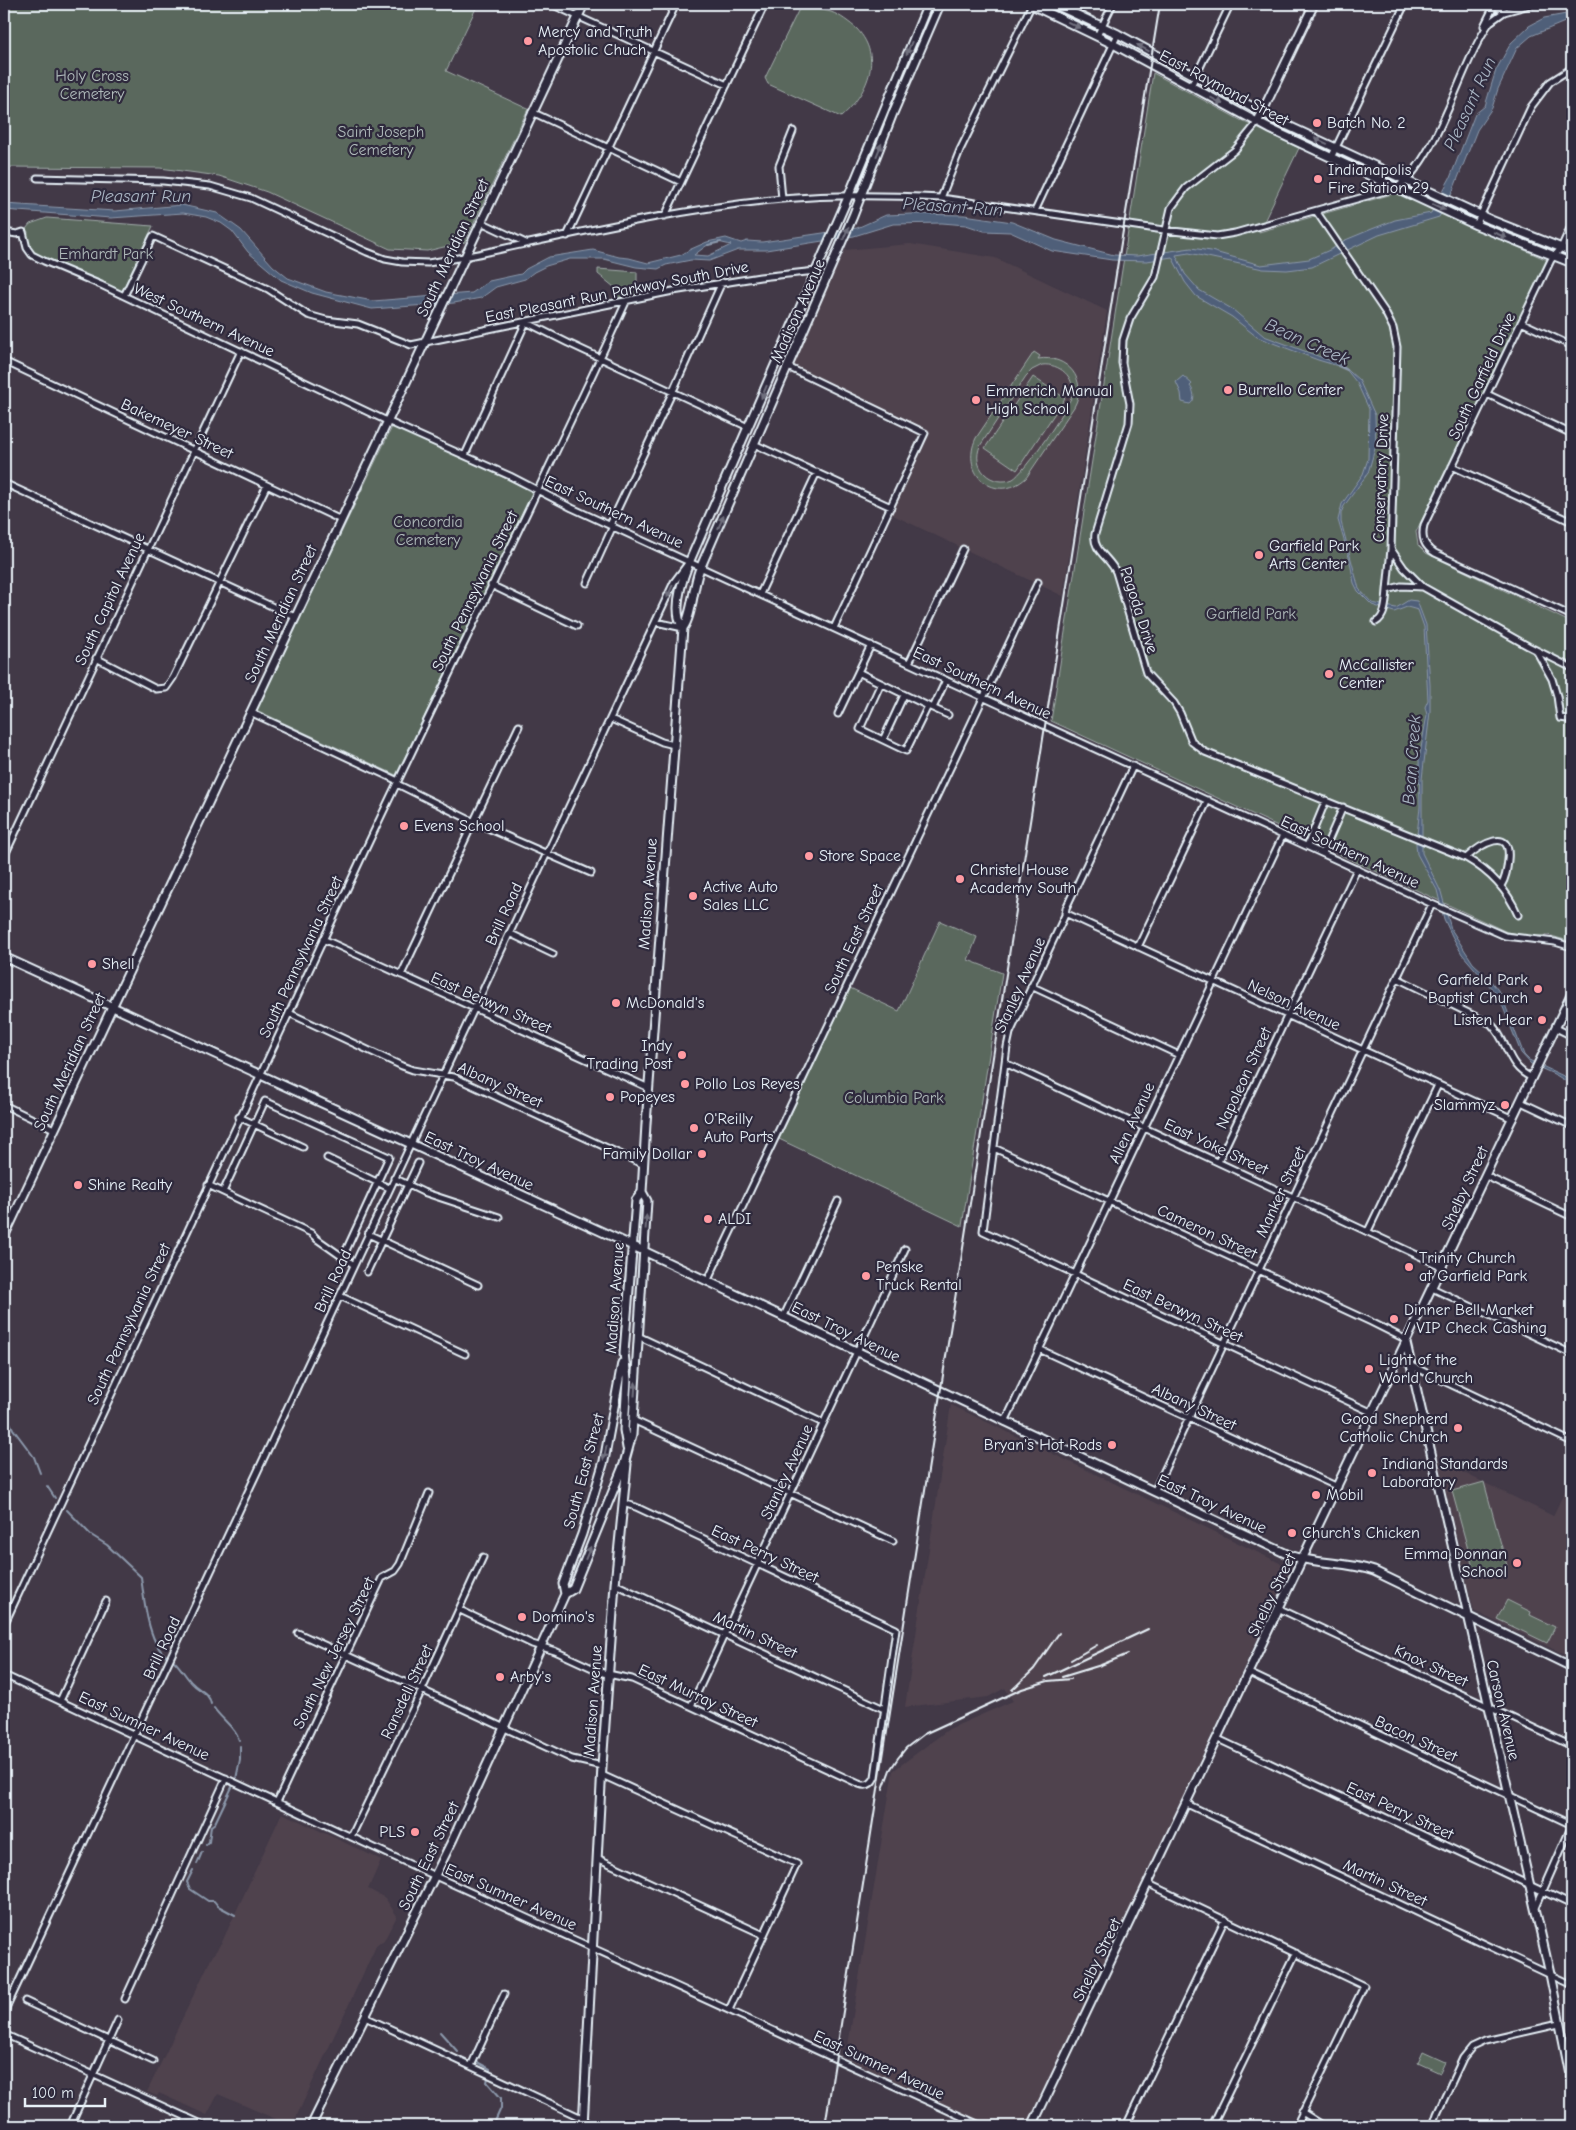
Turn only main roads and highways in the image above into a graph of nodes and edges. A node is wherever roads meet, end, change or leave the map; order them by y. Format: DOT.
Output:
graph roads {
  1 [pos="584,4"];
  2 [pos="928,4"];
  3 [pos="940,4"];
  4 [pos="1031,4"];
  5 [pos="1054,4"];
  6 [pos="1314,4"];
  7 [pos="1262,113"];
  8 [pos="1258,123"];
  9 [pos="1572,252"];
  10 [pos="1572,263"];
  11 [pos="683,628"];
  12 [pos="4,957"];
  13 [pos="1572,993"];
  14 [pos="111,1008"];
  15 [pos="642,1192"];
  16 [pos="4,1237"];
  17 [pos="633,1246"];
  18 [pos="644,1252"];
  19 [pos="1406,1343"];
  20 [pos="624,1353"];
  21 [pos="632,1435"];
  22 [pos="628,1453"];
  23 [pos="1304,1560"];
  24 [pos="565,1594"];
  25 [pos="1467,1616"];
  26 [pos="1572,1667"];
  27 [pos="1571,2073"];
  28 [pos="1572,2084"];
  29 [pos="583,2122"];
  30 [pos="311,2126"];
  31 [pos="1032,2126"];
  1 -- 14 [label="main road, South Meridian Street"];
  2 -- 11 [label="main road, Madison Avenue, one-way"];
  11 -- 3 [label="main road, Madison Avenue, one-way"];
  4 -- 8 [label="main road, East Raymond Street, one-way"];
  7 -- 5 [label="main road, East Raymond Street, one-way"];
  6 -- 7 [label="main road"];
  7 -- 8 [label="main road"];
  9 -- 7 [label="main road, East Raymond Street, one-way"];
  8 -- 10 [label="main road, East Raymond Street, one-way"];
  11 -- 15 [label="main road, Madison Avenue"];
  12 -- 14 [label="main road, East Troy Avenue"];
  13 -- 19 [label="main road, Shelby Street"];
  14 -- 16 [label="main road, South Meridian Street"];
  14 -- 17 [label="main road, East Troy Avenue"];
  15 -- 17 [label="main road, Madison Avenue"];
  18 -- 15 [label="main road, Madison Avenue, one-way"];
  17 -- 18 [label="main road, East Troy Avenue"];
  17 -- 20 [label="main road, Madison Avenue"];
  21 -- 18 [label="main road, Madison Avenue, one-way"];
  18 -- 23 [label="main road, East Troy Avenue"];
  19 -- 23 [label="main road, Shelby Street"];
  19 -- 25 [label="main road, Carson Avenue"];
  20 -- 22 [label="main road, Madison Avenue"];
  20 -- 24 [label="main road, South East Street, one-way"];
  21 -- 22 [label="main road, South East Street"];
  24 -- 22 [label="main road, South East Street, one-way"];
  22 -- 29 [label="main road, Madison Avenue"];
  23 -- 25 [label="main road, East Troy Avenue"];
  23 -- 31 [label="main road, Shelby Street"];
  24 -- 30 [label="main road, South East Street"];
  25 -- 26 [label="main road, East Troy Avenue"];
  25 -- 27 [label="main road, Carson Avenue"];
  27 -- 28 [label="main road, Carson Avenue"];
}
